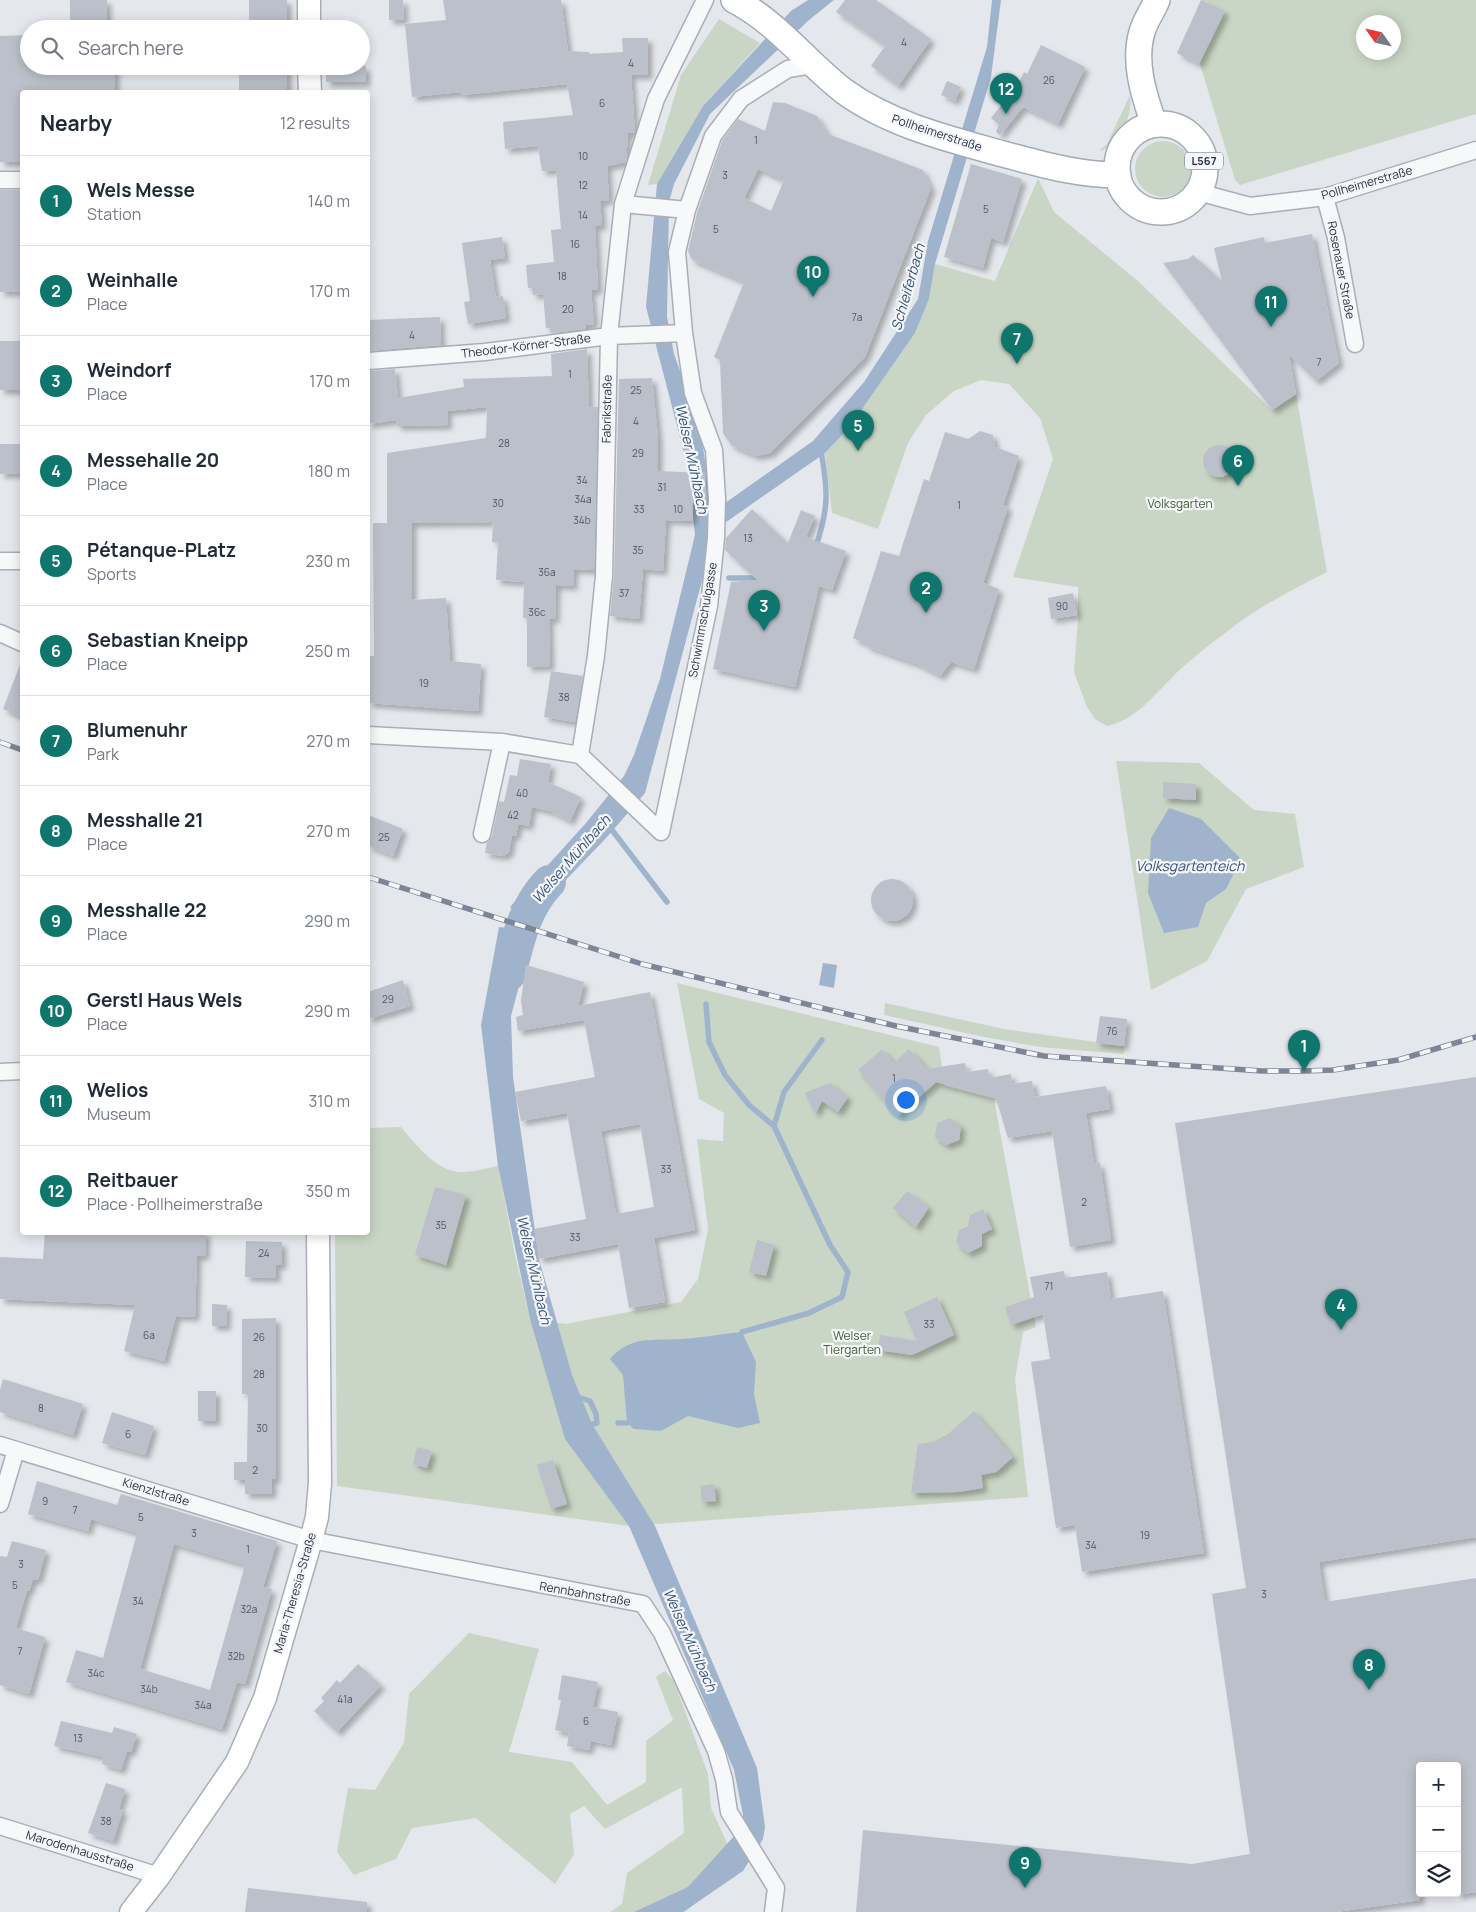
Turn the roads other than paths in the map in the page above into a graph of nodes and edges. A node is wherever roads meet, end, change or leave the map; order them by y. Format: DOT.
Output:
graph roads {
  1 [pos="309,0"];
  2 [pos="705,0"];
  3 [pos="734,0"];
  4 [pos="1157,0"];
  5 [pos="309,20"];
  6 [pos="813,65"];
  7 [pos="309,75"];
  8 [pos="310,90"];
  9 [pos="1154,124"];
  10 [pos="1476,150"];
  11 [pos="1118,175"];
  12 [pos="0,180"];
  13 [pos="20,180"];
  14 [pos="1198,192"];
  15 [pos="1325,197"];
  16 [pos="630,204"];
  17 [pos="687,210"];
  18 [pos="679,333"];
  19 [pos="609,336"];
  20 [pos="1355,344"];
  21 [pos="370,361"];
  22 [pos="0,561"];
  23 [pos="20,561"];
  24 [pos="0,633"];
  25 [pos="20,642"];
  26 [pos="370,735"];
  27 [pos="502,742"];
  28 [pos="580,755"];
  29 [pos="482,834"];
  30 [pos="20,1071"];
  31 [pos="0,1072"];
  32 [pos="318,1235"];
  33 [pos="8,1447"];
  34 [pos="0,1504"];
  35 [pos="311,1540"];
  36 [pos="0,1826"];
  37 [pos="159,1876"];
  38 [pos="132,1912"];
  39 [pos="773,1912"];
  1 -- 5 [label="main road"];
  2 -- 16 [label="street, Fabrikstraße"];
  3 -- 6 [label="main road, Pollheimerstraße"];
  4 -- 9 [label="main road"];
  6 -- 11 [label="main road, Pollheimerstraße"];
  6 -- 17 [label="street, Schwimmschulgasse"];
  7 -- 8 [label="main road"];
  9 -- 11 [label="main road"];
  9 -- 14 [label="main road, L567"];
  10 -- 15 [label="street, Pollheimerstraße"];
  11 -- 14 [label="main road"];
  12 -- 13 [label="street"];
  14 -- 15 [label="street, Pollheimerstraße"];
  15 -- 20 [label="street, Rosenauer Straße"];
  16 -- 17 [label="street"];
  16 -- 19 [label="street, Fabrikstraße"];
  17 -- 18 [label="street, Schwimmschulgasse"];
  18 -- 19 [label="street, Theodor-Körner-Straße"];
  18 -- 28 [label="street, Schwimmschulgasse"];
  19 -- 21 [label="street, Theodor-Körner-Straße"];
  19 -- 28 [label="street, Fabrikstraße"];
  22 -- 23 [label="street"];
  24 -- 25 [label="street"];
  26 -- 27 [label="street"];
  27 -- 28 [label="street"];
  27 -- 29 [label="street"];
  30 -- 31 [label="street"];
  32 -- 35 [label="main road, Maria-Theresia-Straße"];
  33 -- 34 [label="street"];
  33 -- 35 [label="street, Kienzlstraße"];
  35 -- 37 [label="main road, Maria-Theresia-Straße"];
  35 -- 39 [label="street, Rennbahnstraße"];
  36 -- 37 [label="street, Marodenhausstraße"];
  37 -- 38 [label="main road, Maria-Theresia-Straße"];
}
